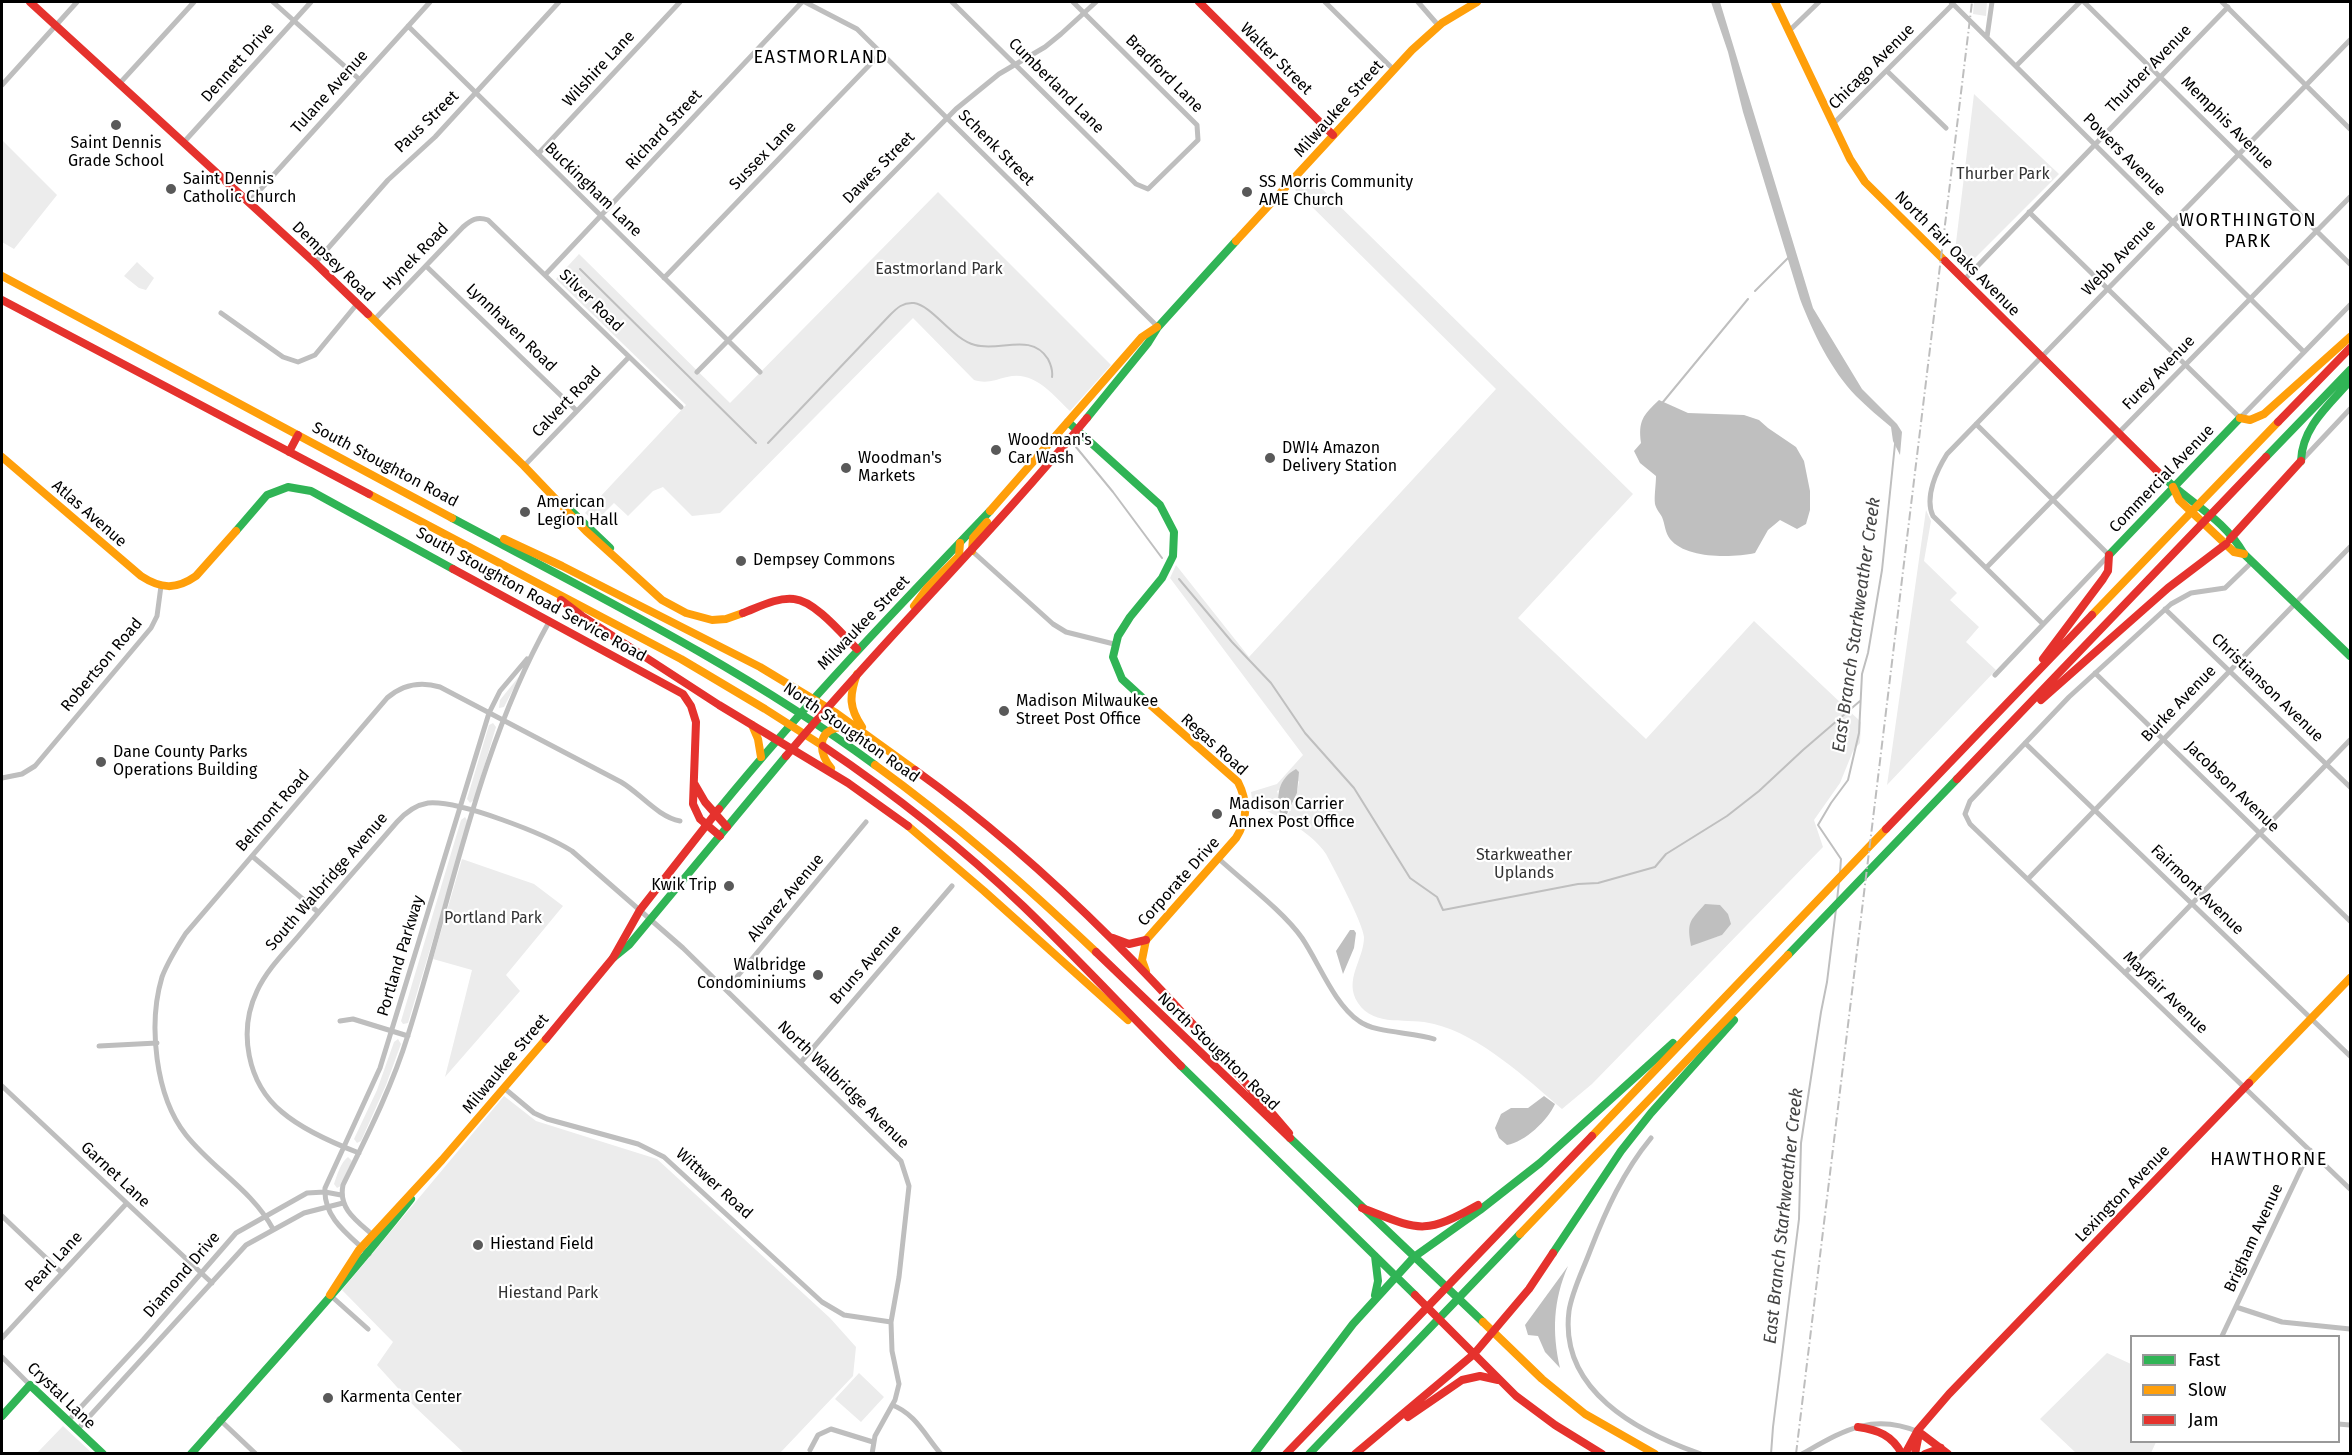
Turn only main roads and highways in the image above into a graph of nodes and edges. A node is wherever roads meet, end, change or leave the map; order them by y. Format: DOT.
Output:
graph roads {
  1 [pos="30,2"];
  2 [pos="1199,2"];
  3 [pos="1477,2"];
  4 [pos="1775,2"];
  5 [pos="1333,135"];
  6 [pos="2,276"];
  7 [pos="2,300"];
  8 [pos="1158,327"];
  9 [pos="2350,337"];
  10 [pos="2350,348"];
  11 [pos="2350,370"];
  12 [pos="2350,381"];
  13 [pos="1068,422"];
  14 [pos="1077,430"];
  15 [pos="298,435"];
  16 [pos="289,452"];
  17 [pos="2,457"];
  18 [pos="2173,487"];
  19 [pos="281,488"];
  20 [pos="1009,491"];
  21 [pos="438,509"];
  22 [pos="2232,536"];
  23 [pos="960,543"];
  24 [pos="2226,544"];
  25 [pos="972,551"];
  26 [pos="2244,554"];
  27 [pos="542,585"];
  28 [pos="900,627"];
  29 [pos="857,649"];
  30 [pos="2350,656"];
  31 [pos="857,674"];
  32 [pos="753,682"];
  33 [pos="745,695"];
  34 [pos="812,698"];
  35 [pos="2013,698"];
  36 [pos="827,707"];
  37 [pos="752,724"];
  38 [pos="866,733"];
  39 [pos="776,739"];
  40 [pos="1996,739"];
  41 [pos="793,748"];
  42 [pos="761,757"];
  43 [pos="841,778"];
  44 [pos="694,783"];
  45 [pos="1247,810"];
  46 [pos="714,813"];
  47 [pos="706,824"];
  48 [pos="727,826"];
  49 [pos="720,836"];
  50 [pos="1096,926"];
  51 [pos="1146,940"];
  52 [pos="1779,942"];
  53 [pos="613,958"];
  54 [pos="2350,978"];
  55 [pos="1159,986"];
  56 [pos="1753,993"];
  57 [pos="1165,1051"];
  58 [pos="1324,1174"];
  59 [pos="418,1187"];
  60 [pos="1509,1188"];
  61 [pos="1362,1208"];
  62 [pos="1375,1256"];
  63 [pos="1414,1257"];
  64 [pos="1395,1276"];
  65 [pos="330,1295"];
  66 [pos="1369,1305"];
  67 [pos="1492,1333"];
  68 [pos="1474,1354"];
  69 [pos="1498,1380"];
  70 [pos="2,1416"];
  71 [pos="1858,1427"];
  72 [pos="1919,1432"];
  73 [pos="1368,1443"];
  74 [pos="1941,1448"];
  75 [pos="103,1454"];
  76 [pos="189,1454"];
  77 [pos="1254,1454"];
  78 [pos="1286,1454"];
  79 [pos="1309,1454"];
  80 [pos="1355,1454"];
  81 [pos="1602,1454"];
  82 [pos="1654,1454"];
  83 [pos="1904,1454"];
  84 [pos="1915,1454"];
  85 [pos="1925,1454"];
  86 [pos="1948,1454"];
  1 -- 29 [label="main road, Dempsey Road"];
  2 -- 5 [label="main road, Walter Street"];
  3 -- 5 [label="main road, Milwaukee Street"];
  4 -- 18 [label="main road, North Fair Oaks Avenue"];
  5 -- 8 [label="main road, Milwaukee Street"];
  6 -- 15 [label="main road, South Stoughton Road"];
  7 -- 16 [label="main road, South Stoughton Road"];
  8 -- 13 [label="main road, Milwaukee Street"];
  8 -- 14 [label="main road, Milwaukee Street"];
  9 -- 18 [label="main road, Commercial Avenue"];
  10 -- 35 [label="main road"];
  11 -- 40 [label="main road"];
  12 -- 22 [label="main road"];
  13 -- 14 [label="main road"];
  13 -- 20 [label="main road, Milwaukee Street"];
  14 -- 25 [label="main road, Milwaukee Street"];
  14 -- 45 [label="main road, Regas Road"];
  15 -- 16 [label="main road"];
  15 -- 21 [label="main road, South Stoughton Road"];
  16 -- 27 [label="main road, South Stoughton Road"];
  17 -- 19 [label="main road, Atlas Avenue"];
  18 -- 22 [label="main road, North Fair Oaks Avenue"];
  18 -- 24 [label="main road, North Fair Oaks Avenue"];
  18 -- 35 [label="main road, Commercial Avenue"];
  19 -- 44 [label="main road, South Stoughton Road Service Road"];
  20 -- 23 [label="main road, Milwaukee Street"];
  20 -- 25 [label="main road"];
  21 -- 32 [label="main road, South Stoughton Road"];
  21 -- 34 [label="main road"];
  22 -- 24 [label="main road"];
  22 -- 26 [label="main road, North Fair Oaks Avenue"];
  23 -- 28 [label="main road"];
  23 -- 29 [label="main road, Milwaukee Street"];
  24 -- 26 [label="main road, North Fair Oaks Avenue"];
  24 -- 40 [label="main road"];
  25 -- 28 [label="main road, Milwaukee Street"];
  26 -- 30 [label="main road, North Fair Oaks Avenue"];
  27 -- 33 [label="main road, South Stoughton Road"];
  27 -- 37 [label="main road"];
  28 -- 31 [label="main road, Milwaukee Street"];
  29 -- 34 [label="main road, Milwaukee Street"];
  31 -- 36 [label="main road, Milwaukee Street"];
  31 -- 38 [label="main road"];
  32 -- 58 [label="main road, North Stoughton Road"];
  33 -- 57 [label="main road, North Stoughton Road"];
  34 -- 36 [label="main road"];
  34 -- 39 [label="main road, Milwaukee Street"];
  35 -- 52 [label="main road"];
  36 -- 38 [label="main road"];
  36 -- 41 [label="main road, Milwaukee Street"];
  37 -- 39 [label="main road"];
  37 -- 42 [label="main road"];
  38 -- 43 [label="main road"];
  38 -- 50 [label="main road"];
  39 -- 41 [label="main road"];
  39 -- 42 [label="main road, Milwaukee Street"];
  40 -- 56 [label="main road"];
  41 -- 43 [label="main road"];
  41 -- 48 [label="main road, Milwaukee Street"];
  42 -- 46 [label="main road, Milwaukee Street"];
  43 -- 57 [label="main road"];
  44 -- 46 [label="main road"];
  44 -- 47 [label="main road, South Stoughton Road Service Road"];
  45 -- 51 [label="main road, Corporate Drive"];
  46 -- 47 [label="main road, Milwaukee Street"];
  46 -- 48 [label="main road"];
  47 -- 49 [label="main road, South Stoughton Road Service Road"];
  47 -- 53 [label="main road, Milwaukee Street"];
  48 -- 49 [label="main road, Milwaukee Street"];
  49 -- 53 [label="main road, Milwaukee Street"];
  50 -- 51 [label="main road"];
  50 -- 55 [label="main road"];
  51 -- 55 [label="main road"];
  52 -- 60 [label="main road"];
  52 -- 78 [label="main road"];
  53 -- 59 [label="main road, Milwaukee Street"];
  54 -- 72 [label="main road, Lexington Avenue"];
  55 -- 58 [label="main road"];
  56 -- 67 [label="main road"];
  56 -- 79 [label="main road"];
  57 -- 62 [label="main road, North Stoughton Road"];
  58 -- 61 [label="main road, North Stoughton Road"];
  59 -- 65 [label="main road, Milwaukee Street"];
  59 -- 65 [label="main road, Milwaukee Street"];
  60 -- 61 [label="main road"];
  60 -- 63 [label="main road"];
  61 -- 63 [label="main road, North Stoughton Road"];
  62 -- 64 [label="main road, North Stoughton Road"];
  62 -- 66 [label="main road"];
  63 -- 64 [label="main road"];
  63 -- 67 [label="main road, North Stoughton Road"];
  64 -- 66 [label="main road"];
  64 -- 68 [label="main road, North Stoughton Road"];
  65 -- 76 [label="main road, Milwaukee Street"];
  66 -- 77 [label="main road"];
  67 -- 68 [label="main road"];
  67 -- 82 [label="main road, North Stoughton Road"];
  68 -- 69 [label="main road, North Stoughton Road"];
  68 -- 73 [label="main road"];
  69 -- 73 [label="main road"];
  69 -- 81 [label="main road, North Stoughton Road"];
  70 -- 75 [label="main road, Crystal Lane"];
  71 -- 83 [label="main road"];
  72 -- 74 [label="main road"];
  72 -- 83 [label="main road"];
  72 -- 84 [label="main road"];
  73 -- 80 [label="main road"];
  74 -- 85 [label="main road"];
  74 -- 86 [label="main road"];
}
